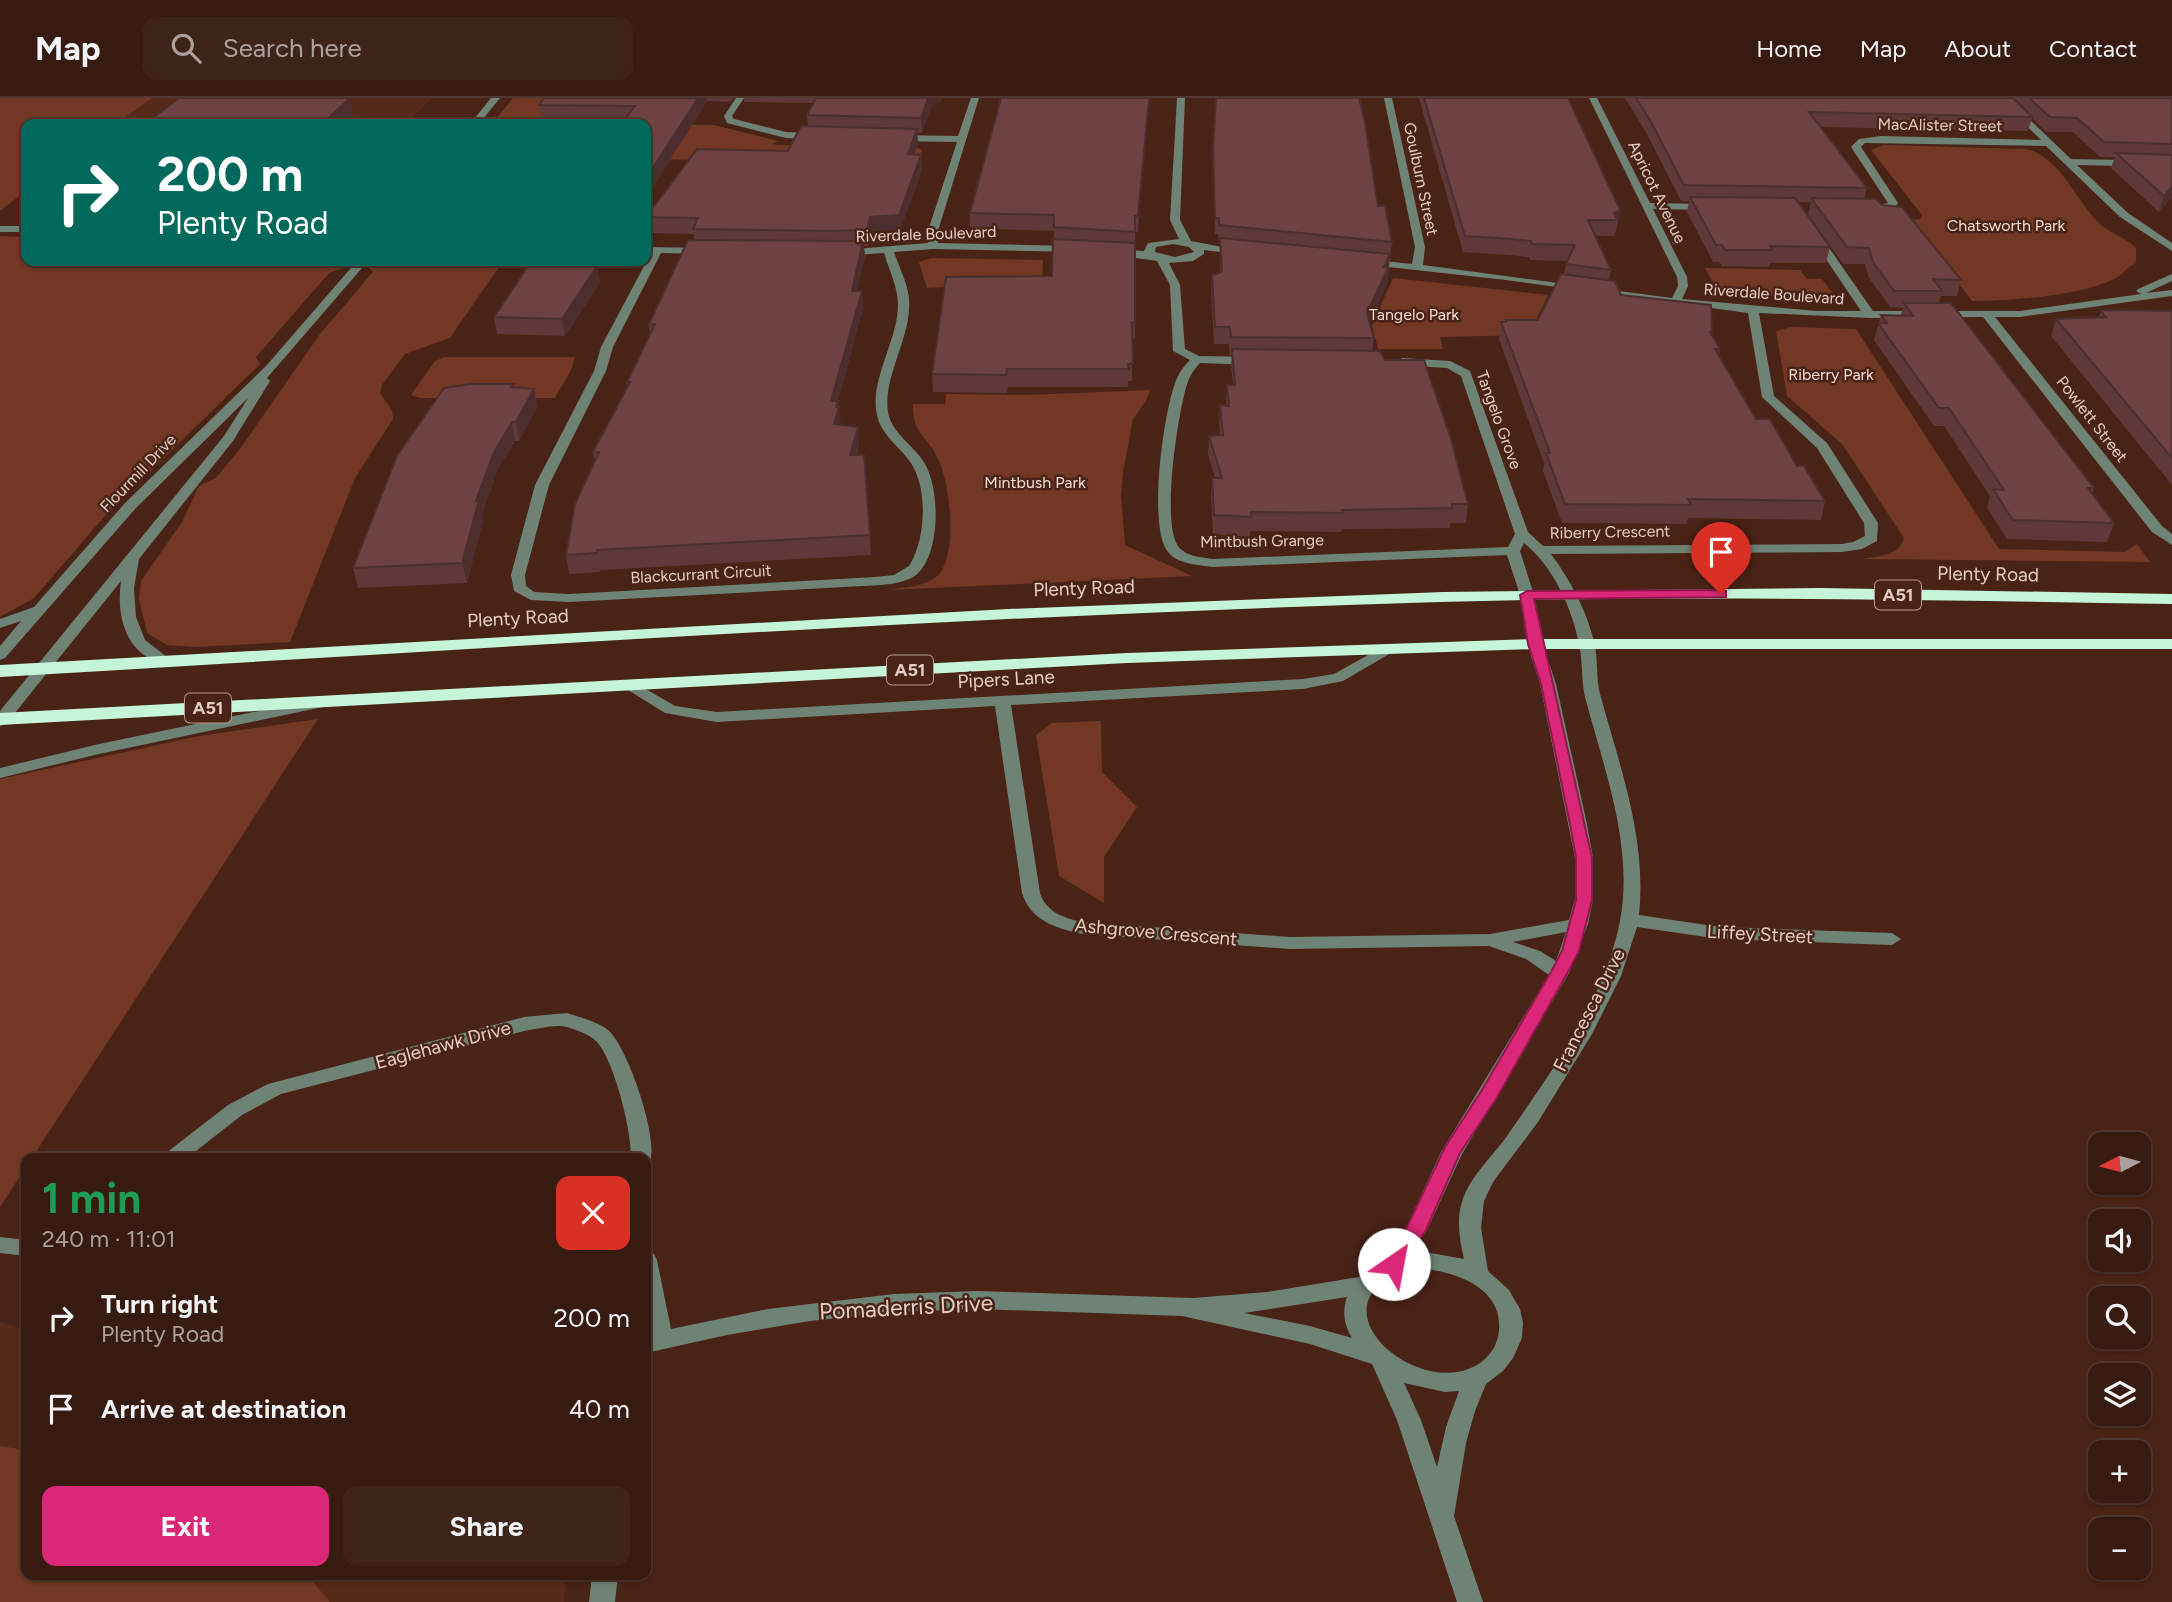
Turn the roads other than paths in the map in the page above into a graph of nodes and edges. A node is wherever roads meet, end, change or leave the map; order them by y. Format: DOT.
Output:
graph roads {
  1 [pos="496,98"];
  2 [pos="740,98"];
  3 [pos="975,98"];
  4 [pos="1181,98"];
  5 [pos="1388,98"];
  6 [pos="1594,98"];
  7 [pos="2002,98"];
  8 [pos="478,119"];
  9 [pos="825,136"];
  10 [pos="876,137"];
  11 [pos="962,139"];
  12 [pos="2049,143"];
  13 [pos="2070,162"];
  14 [pos="2172,164"];
  15 [pos="1647,206"];
  16 [pos="1721,208"];
  17 [pos="1864,210"];
  18 [pos="1175,220"];
  19 [pos="1810,228"];
  20 [pos="0,229"];
  21 [pos="21,229"];
  22 [pos="2156,239"];
  23 [pos="933,246"];
  24 [pos="2172,248"];
  25 [pos="1094,249"];
  26 [pos="1106,249"];
  27 [pos="652,250"];
  28 [pos="888,250"];
  29 [pos="711,251"];
  30 [pos="1156,251"];
  31 [pos="1191,251"];
  32 [pos="832,253"];
  33 [pos="1348,261"];
  34 [pos="2172,261"];
  35 [pos="356,266"];
  36 [pos="645,266"];
  37 [pos="1417,267"];
  38 [pos="2172,277"];
  39 [pos="1175,285"];
  40 [pos="2172,293"];
  41 [pos="2122,299"];
  42 [pos="1676,301"];
  43 [pos="1752,311"];
  44 [pos="1870,315"];
  45 [pos="1987,315"];
  46 [pos="1197,359"];
  47 [pos="1265,361"];
  48 [pos="1384,362"];
  49 [pos="270,369"];
  50 [pos="1522,534"];
  51 [pos="2172,541"];
  52 [pos="1542,550"];
  53 [pos="1513,551"];
  54 [pos="133,556"];
  55 [pos="1567,594"];
  56 [pos="1527,595"];
  57 [pos="2172,599"];
  58 [pos="39,610"];
  59 [pos="0,624"];
  60 [pos="1587,643"];
  61 [pos="1535,644"];
  62 [pos="2172,645"];
  63 [pos="1386,650"];
  64 [pos="0,655"];
  65 [pos="162,660"];
  66 [pos="42,668"];
  67 [pos="0,671"];
  68 [pos="628,685"];
  69 [pos="341,699"];
  70 [pos="1002,701"];
  71 [pos="0,720"];
  72 [pos="0,773"];
  73 [pos="1630,920"];
  74 [pos="1579,924"];
  75 [pos="1892,939"];
  76 [pos="1490,940"];
  77 [pos="1560,972"];
  78 [pos="179,1153"];
  79 [pos="642,1153"];
  80 [pos="0,1245"];
  81 [pos="21,1247"];
  82 [pos="1394,1264"];
  83 [pos="1478,1275"];
  84 [pos="1364,1285"];
  85 [pos="1170,1307"];
  86 [pos="651,1311"];
  87 [pos="654,1342"];
  88 [pos="1378,1359"];
  89 [pos="1476,1377"];
  90 [pos="1443,1518"];
  91 [pos="604,1580"];
  92 [pos="602,1602"];
  93 [pos="1470,1602"];
  1 -- 8 [label="street"];
  2 -- 9 [label="street"];
  3 -- 11 [label="street"];
  4 -- 18 [label="street"];
  5 -- 37 [label="street, Goulburn Street"];
  6 -- 15 [label="street, Apricot Avenue"];
  7 -- 12 [label="street"];
  10 -- 11 [label="street"];
  11 -- 23 [label="street"];
  12 -- 13 [label="street"];
  12 -- 17 [label="street, MacAlister Street"];
  13 -- 14 [label="street"];
  13 -- 22 [label="street"];
  15 -- 16 [label="street"];
  15 -- 42 [label="street, Apricot Avenue"];
  18 -- 30 [label="street"];
  18 -- 31 [label="street"];
  19 -- 44 [label="street"];
  20 -- 21 [label="street"];
  22 -- 24 [label="street"];
  22 -- 34 [label="street"];
  23 -- 25 [label="street, Riverdale Boulevard"];
  23 -- 28 [label="street, Riverdale Boulevard"];
  26 -- 30 [label="street"];
  27 -- 29 [label="street"];
  28 -- 32 [label="street, Riverdale Boulevard"];
  28 -- 36 [label="street, Blackcurrant Circuit"];
  30 -- 31 [label="street"];
  30 -- 31 [label="street"];
  30 -- 39 [label="street"];
  31 -- 39 [label="street"];
  33 -- 37 [label="street, Riverdale Boulevard"];
  35 -- 49 [label="street, Flourmill Drive"];
  37 -- 42 [label="street, Riverdale Boulevard"];
  38 -- 41 [label="street, Riverdale Boulevard"];
  39 -- 46 [label="street"];
  40 -- 41 [label="street, Riverdale Boulevard"];
  41 -- 45 [label="street, Riverdale Boulevard"];
  42 -- 43 [label="street, Riverdale Boulevard"];
  43 -- 44 [label="street, Riverdale Boulevard"];
  43 -- 52 [label="street, Riberry Crescent"];
  44 -- 45 [label="street, Riverdale Boulevard"];
  45 -- 51 [label="street, Powlett Street"];
  46 -- 47 [label="street"];
  46 -- 53 [label="street, Mintbush Grange"];
  48 -- 50 [label="street, Tangelo Grove"];
  49 -- 54 [label="street, Flourmill Drive"];
  49 -- 58 [label="street, Flourmill Drive"];
  50 -- 52 [label="street"];
  50 -- 53 [label="street"];
  52 -- 55 [label="street"];
  53 -- 56 [label="street"];
  54 -- 65 [label="street, Flourmill Drive"];
  54 -- 66 [label="street, Flourmill Drive"];
  55 -- 56 [label="highway, Plenty Road / A51"];
  55 -- 57 [label="highway, Plenty Road / A51"];
  55 -- 60 [label="street"];
  56 -- 61 [label="street"];
  56 -- 65 [label="highway, Plenty Road / A51"];
  58 -- 59 [label="street, Flourmill Drive"];
  58 -- 64 [label="street, Flourmill Drive"];
  60 -- 61 [label="highway, A51"];
  60 -- 62 [label="highway, A51"];
  60 -- 73 [label="street, Francesca Drive"];
  61 -- 63 [label="highway, A51"];
  61 -- 74 [label="street"];
  63 -- 68 [label="highway, A51"];
  63 -- 70 [label="street, Pipers Lane"];
  65 -- 66 [label="highway, Plenty Road / A51"];
  66 -- 67 [label="highway, Plenty Road / A51"];
  66 -- 71 [label="street, Flourmill Drive"];
  68 -- 69 [label="highway, A51"];
  68 -- 70 [label="street, Pipers Lane"];
  69 -- 71 [label="highway, A51"];
  69 -- 72 [label="street"];
  70 -- 76 [label="street, Ashgrove Crescent"];
  73 -- 75 [label="street, Liffey Street"];
  73 -- 83 [label="street, Francesca Drive"];
  74 -- 76 [label="street, Ashgrove Crescent"];
  74 -- 77 [label="street"];
  76 -- 77 [label="street, Ashgrove Crescent"];
  77 -- 82 [label="street"];
  78 -- 79 [label="street, Eaglehawk Drive"];
  80 -- 81 [label="street"];
  82 -- 83 [label="street"];
  82 -- 84 [label="street"];
  83 -- 89 [label="street"];
  84 -- 85 [label="street, Pomaderris Drive"];
  84 -- 88 [label="street"];
  85 -- 87 [label="street, Pomaderris Drive"];
  85 -- 88 [label="street, Pomaderris Drive"];
  86 -- 87 [label="street"];
  88 -- 89 [label="street"];
  88 -- 90 [label="street"];
  89 -- 90 [label="street"];
  90 -- 93 [label="street"];
  91 -- 92 [label="street"];
}
